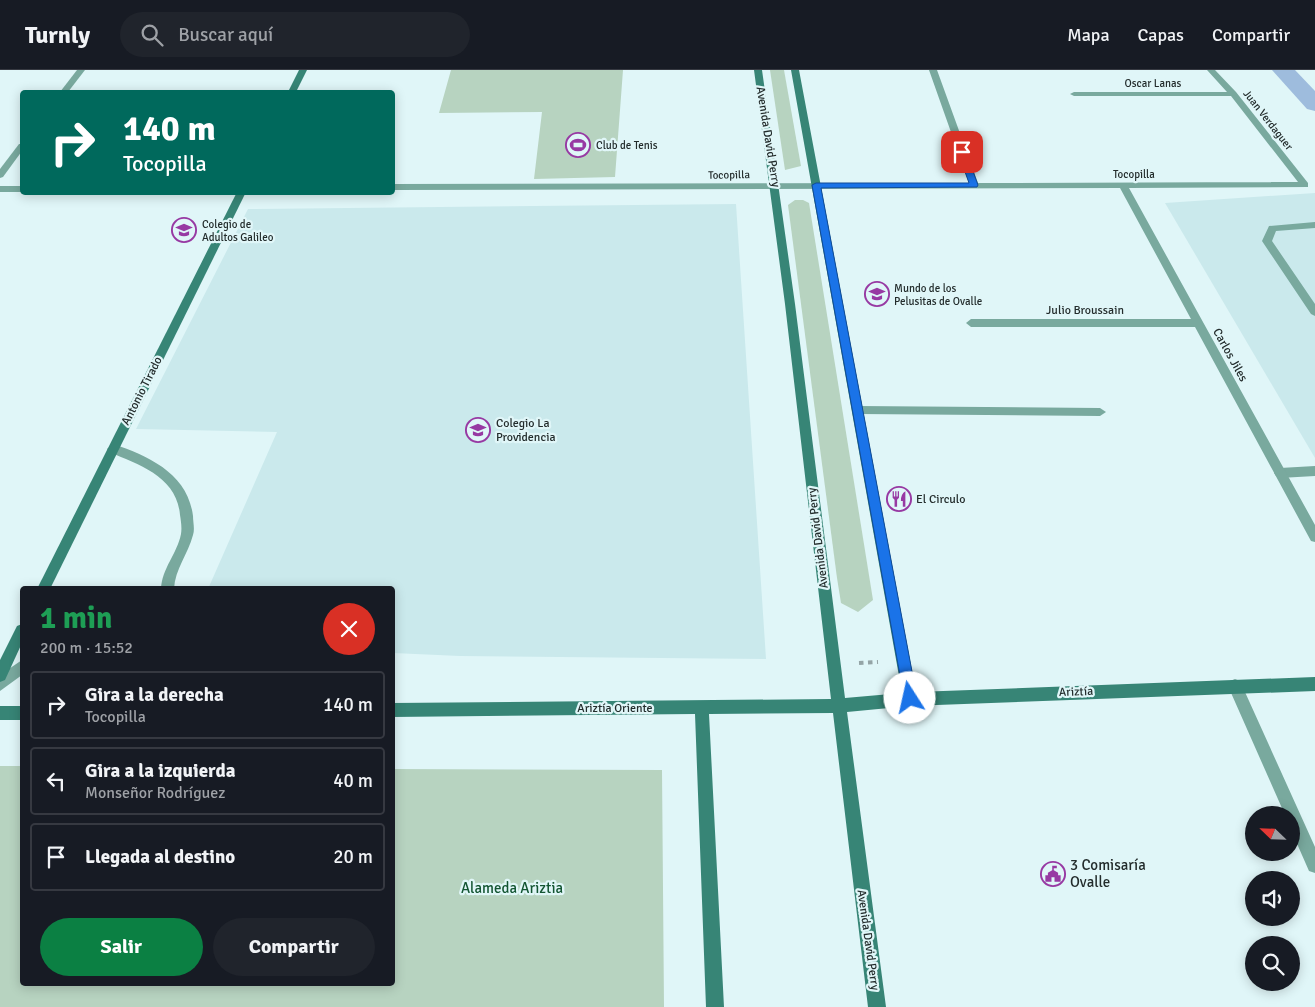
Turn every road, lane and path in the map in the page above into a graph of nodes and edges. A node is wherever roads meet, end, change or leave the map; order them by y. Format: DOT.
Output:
graph roads {
  1 [pos="81,70"];
  2 [pos="303,70"];
  3 [pos="758,70"];
  4 [pos="795,70"];
  5 [pos="933,70"];
  6 [pos="1211,70"];
  7 [pos="66,90"];
  8 [pos="293,90"];
  9 [pos="1074,94"];
  10 [pos="1233,94"];
  11 [pos="20,149"];
  12 [pos="0,175"];
  13 [pos="816,185"];
  14 [pos="974,185"];
  15 [pos="1123,185"];
  16 [pos="1305,185"];
  17 [pos="776,186"];
  18 [pos="395,187"];
  19 [pos="0,189"];
  20 [pos="20,189"];
  21 [pos="240,195"];
  22 [pos="1315,226"];
  23 [pos="1315,312"];
  24 [pos="971,323"];
  25 [pos="1198,323"];
  26 [pos="858,410"];
  27 [pos="1100,412"];
  28 [pos="113,448"];
  29 [pos="1280,472"];
  30 [pos="1315,472"];
  31 [pos="1315,537"];
  32 [pos="44,586"];
  33 [pos="168,586"];
  34 [pos="20,634"];
  35 [pos="904,662"];
  36 [pos="833,664"];
  37 [pos="20,669"];
  38 [pos="0,675"];
  39 [pos="0,684"];
  40 [pos="1315,684"];
  41 [pos="1235,686"];
  42 [pos="910,698"];
  43 [pos="838,706"];
  44 [pos="702,707"];
  45 [pos="395,710"];
  46 [pos="0,713"];
  47 [pos="20,713"];
  48 [pos="1315,865"];
  49 [pos="715,1007"];
  50 [pos="877,1007"];
  1 -- 7 [label="street"];
  2 -- 8 [label="main road"];
  3 -- 17 [label="main road, Avenida David Perry"];
  4 -- 13 [label="main road"];
  5 -- 14 [label="street"];
  6 -- 10 [label="street, Juan Verdaguer"];
  9 -- 10 [label="street, Oscar Lanas"];
  10 -- 16 [label="street, Juan Verdaguer"];
  11 -- 12 [label="street"];
  13 -- 14 [label="street, Tocopilla"];
  13 -- 17 [label="street, Tocopilla"];
  13 -- 26 [label="main road"];
  14 -- 15 [label="street, Tocopilla"];
  15 -- 16 [label="street, Tocopilla"];
  15 -- 25 [label="street, Carlos Jiles"];
  17 -- 18 [label="street, Tocopilla"];
  17 -- 36 [label="main road, Avenida David Perry"];
  19 -- 20 [label="street"];
  21 -- 28 [label="main road, Antonio Tirado"];
  22 -- 23 [label="street"];
  24 -- 25 [label="street, Julio Broussain"];
  25 -- 29 [label="street, Carlos Jiles"];
  26 -- 27 [label="street"];
  26 -- 35 [label="main road"];
  28 -- 32 [label="main road, Antonio Tirado"];
  28 -- 33 [label="street"];
  29 -- 30 [label="street"];
  29 -- 31 [label="street, Carlos Jiles"];
  34 -- 38 [label="main road"];
  35 -- 36 [label="path"];
  35 -- 42 [label="main road"];
  36 -- 43 [label="main road, Avenida David Perry"];
  37 -- 39 [label="street"];
  40 -- 41 [label="main road, Ariztía"];
  41 -- 42 [label="main road, Ariztía"];
  41 -- 48 [label="street"];
  42 -- 43 [label="main road, Ariztía"];
  43 -- 44 [label="main road, Ariztía Oriente"];
  43 -- 50 [label="main road, Avenida David Perry"];
  44 -- 45 [label="main road, Ariztía Oriente"];
  44 -- 49 [label="main road"];
  46 -- 47 [label="main road"];
}
